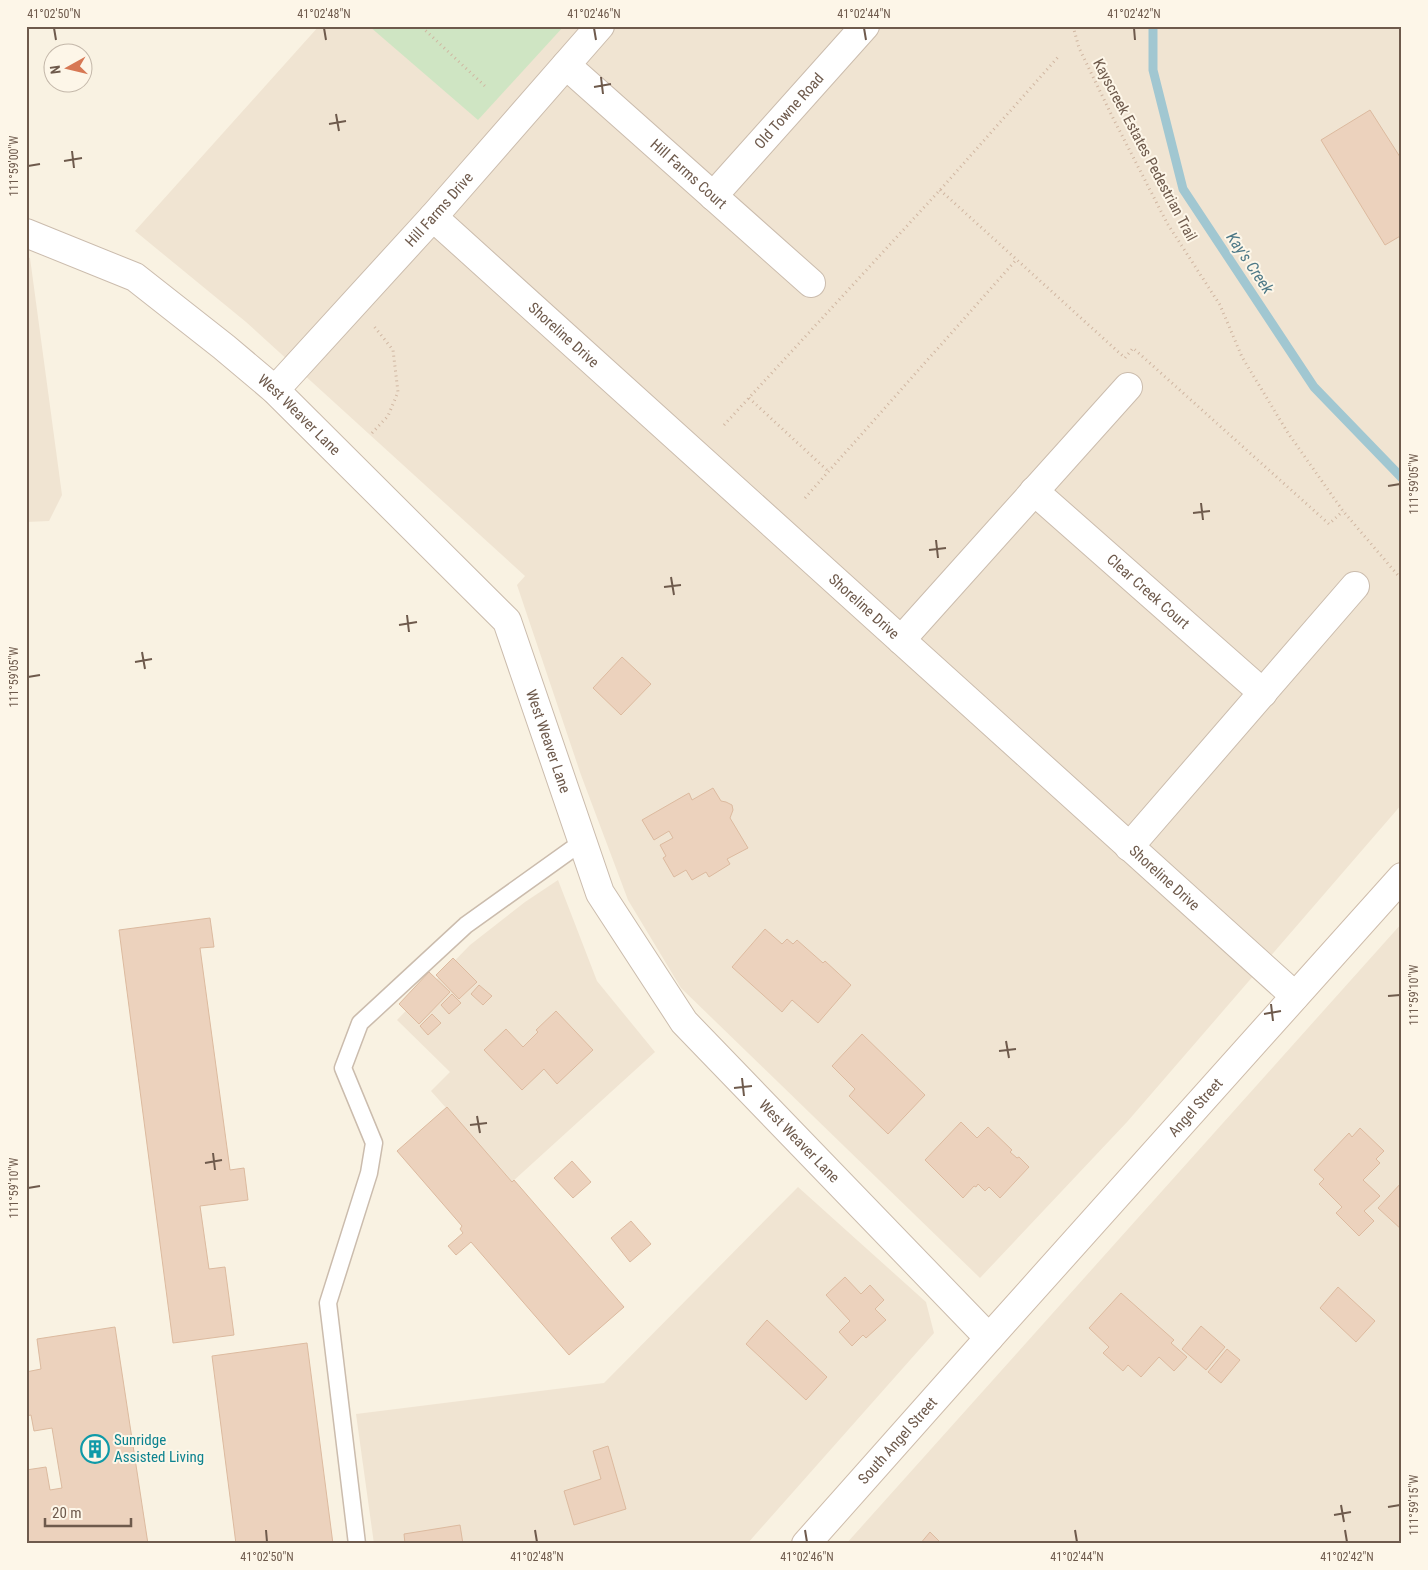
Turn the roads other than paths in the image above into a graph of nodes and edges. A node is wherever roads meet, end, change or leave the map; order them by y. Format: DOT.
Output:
graph roads {
  1 [pos="600,26"];
  2 [pos="865,26"];
  3 [pos="566,65"];
  4 [pos="713,196"];
  5 [pos="433,217"];
  6 [pos="26,234"];
  7 [pos="811,283"];
  8 [pos="1128,388"];
  9 [pos="276,390"];
  10 [pos="1034,492"];
  11 [pos="1356,586"];
  12 [pos="901,640"];
  13 [pos="1263,693"];
  14 [pos="582,842"];
  15 [pos="1129,846"];
  16 [pos="1402,878"];
  17 [pos="1295,996"];
  18 [pos="989,1338"];
  19 [pos="357,1544"];
  20 [pos="806,1544"];
  1 -- 3 [label="street, Hill Farms Drive"];
  2 -- 4 [label="street, Old Towne Road"];
  3 -- 4 [label="street, Hill Farms Court"];
  3 -- 5 [label="street, Hill Farms Drive"];
  4 -- 7 [label="street, Hill Farms Court"];
  5 -- 9 [label="street, Hill Farms Drive"];
  5 -- 12 [label="street, Shoreline Drive"];
  6 -- 9 [label="street, West Weaver Lane"];
  8 -- 10 [label="street"];
  9 -- 14 [label="street, West Weaver Lane"];
  10 -- 12 [label="street"];
  10 -- 13 [label="street, Clear Creek Court"];
  11 -- 13 [label="street"];
  12 -- 15 [label="street, Shoreline Drive"];
  13 -- 15 [label="street"];
  14 -- 18 [label="street, West Weaver Lane"];
  14 -- 19 [label="lane"];
  15 -- 17 [label="street, Shoreline Drive"];
  16 -- 17 [label="street, Angel Street"];
  17 -- 18 [label="street, Angel Street"];
  18 -- 20 [label="street, South Angel Street"];
}
